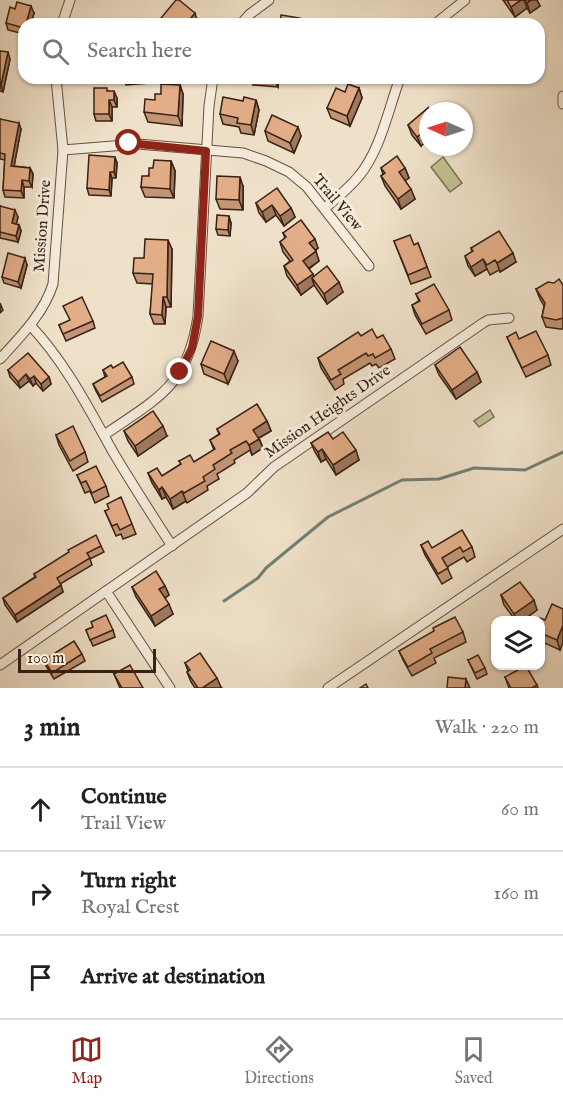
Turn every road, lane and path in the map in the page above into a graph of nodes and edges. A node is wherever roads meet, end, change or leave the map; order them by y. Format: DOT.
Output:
graph roads {
  1 [pos="70,0"];
  2 [pos="269,0"];
  3 [pos="465,0"];
  4 [pos="64,18"];
  5 [pos="246,18"];
  6 [pos="442,18"];
  7 [pos="57,84"];
  8 [pos="212,84"];
  9 [pos="398,84"];
  10 [pos="563,96"];
  11 [pos="563,104"];
  12 [pos="63,150"];
  13 [pos="206,151"];
  14 [pos="325,208"];
  15 [pos="369,267"];
  16 [pos="509,318"];
  17 [pos="30,325"];
  18 [pos="0,359"];
  19 [pos="104,435"];
  20 [pos="563,529"];
  21 [pos="172,546"];
  22 [pos="105,591"];
  23 [pos="0,665"];
  24 [pos="170,688"];
  25 [pos="328,688"];
  1 -- 4 [label="street"];
  2 -- 5 [label="street"];
  3 -- 6 [label="street"];
  7 -- 12 [label="street, Mission Drive"];
  8 -- 13 [label="street"];
  9 -- 14 [label="street"];
  10 -- 11 [label="street"];
  12 -- 13 [label="street, Trail View"];
  12 -- 17 [label="street, Mission Drive"];
  13 -- 14 [label="street, Trail View"];
  13 -- 19 [label="street"];
  14 -- 15 [label="street, Trail View"];
  16 -- 21 [label="street, Mission Heights Drive"];
  17 -- 18 [label="street, Mission Drive"];
  17 -- 19 [label="street"];
  19 -- 21 [label="street"];
  20 -- 25 [label="street"];
  21 -- 22 [label="street, Mission Heights Drive"];
  22 -- 23 [label="street, Mission Heights Drive"];
  22 -- 24 [label="street"];
}
